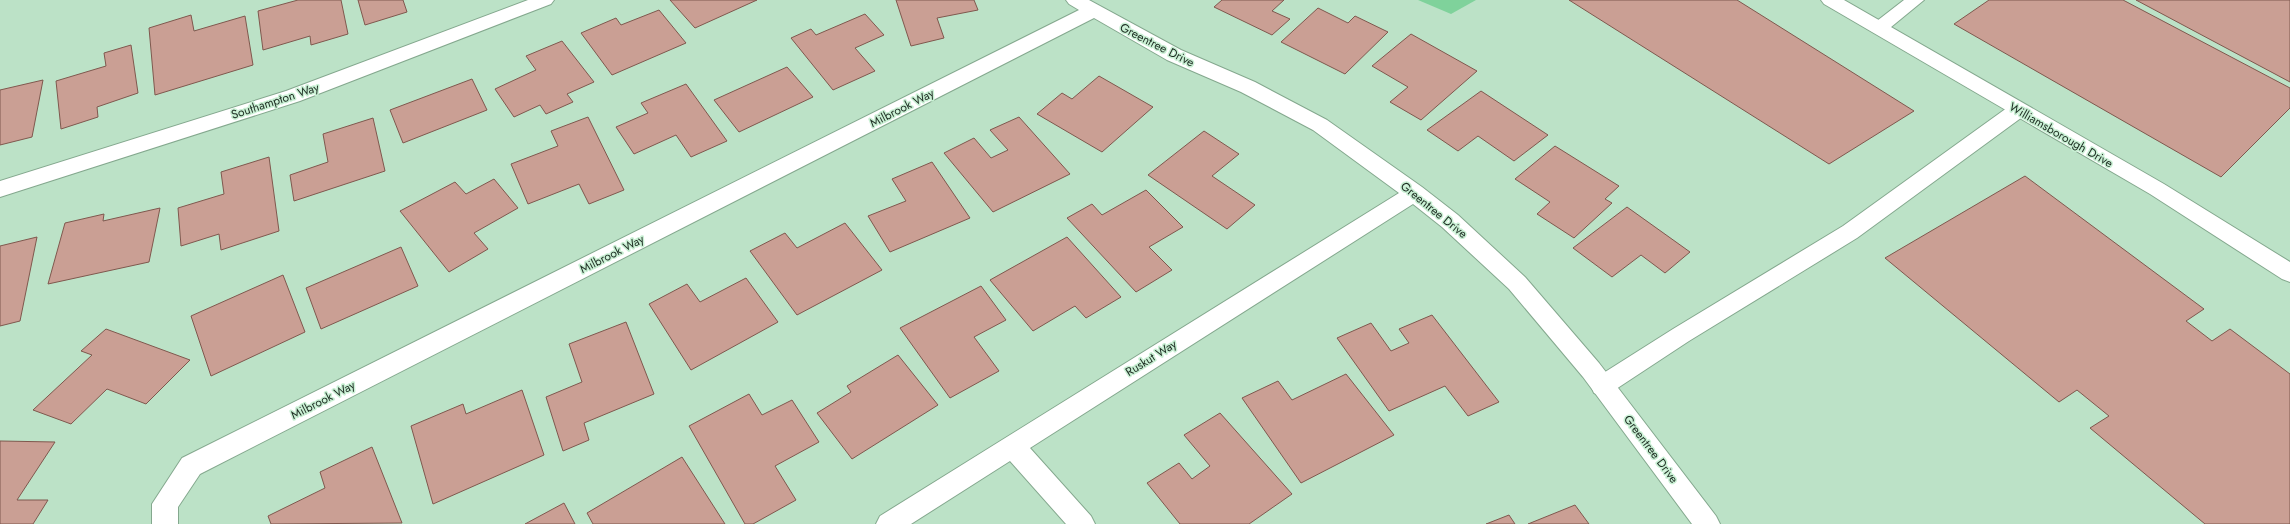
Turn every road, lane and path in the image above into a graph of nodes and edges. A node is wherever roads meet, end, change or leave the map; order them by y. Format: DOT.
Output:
graph roads {
  1 [pos="545,0"];
  2 [pos="1830,0"];
  3 [pos="1915,0"];
  4 [pos="1084,6"];
  5 [pos="1878,28"];
  6 [pos="2018,110"];
  7 [pos="0,189"];
  8 [pos="1415,193"];
  9 [pos="2290,273"];
  10 [pos="1602,386"];
  11 [pos="1012,445"];
  12 [pos="165,524"];
  13 [pos="889,524"];
  14 [pos="1082,524"];
  15 [pos="1707,524"];
  1 -- 7 [label="street, Southampton Way"];
  2 -- 5 [label="street, Williamsborough Drive"];
  3 -- 5 [label="lane"];
  4 -- 8 [label="street, Greentree Drive"];
  4 -- 12 [label="street, Milbrook Way"];
  5 -- 6 [label="street, Williamsborough Drive"];
  6 -- 9 [label="street, Williamsborough Drive"];
  6 -- 10 [label="lane"];
  8 -- 10 [label="street, Greentree Drive"];
  8 -- 11 [label="street, Ruskut Way"];
  10 -- 15 [label="street, Greentree Drive"];
  11 -- 13 [label="street, Ruskut Way"];
  11 -- 14 [label="street"];
}
